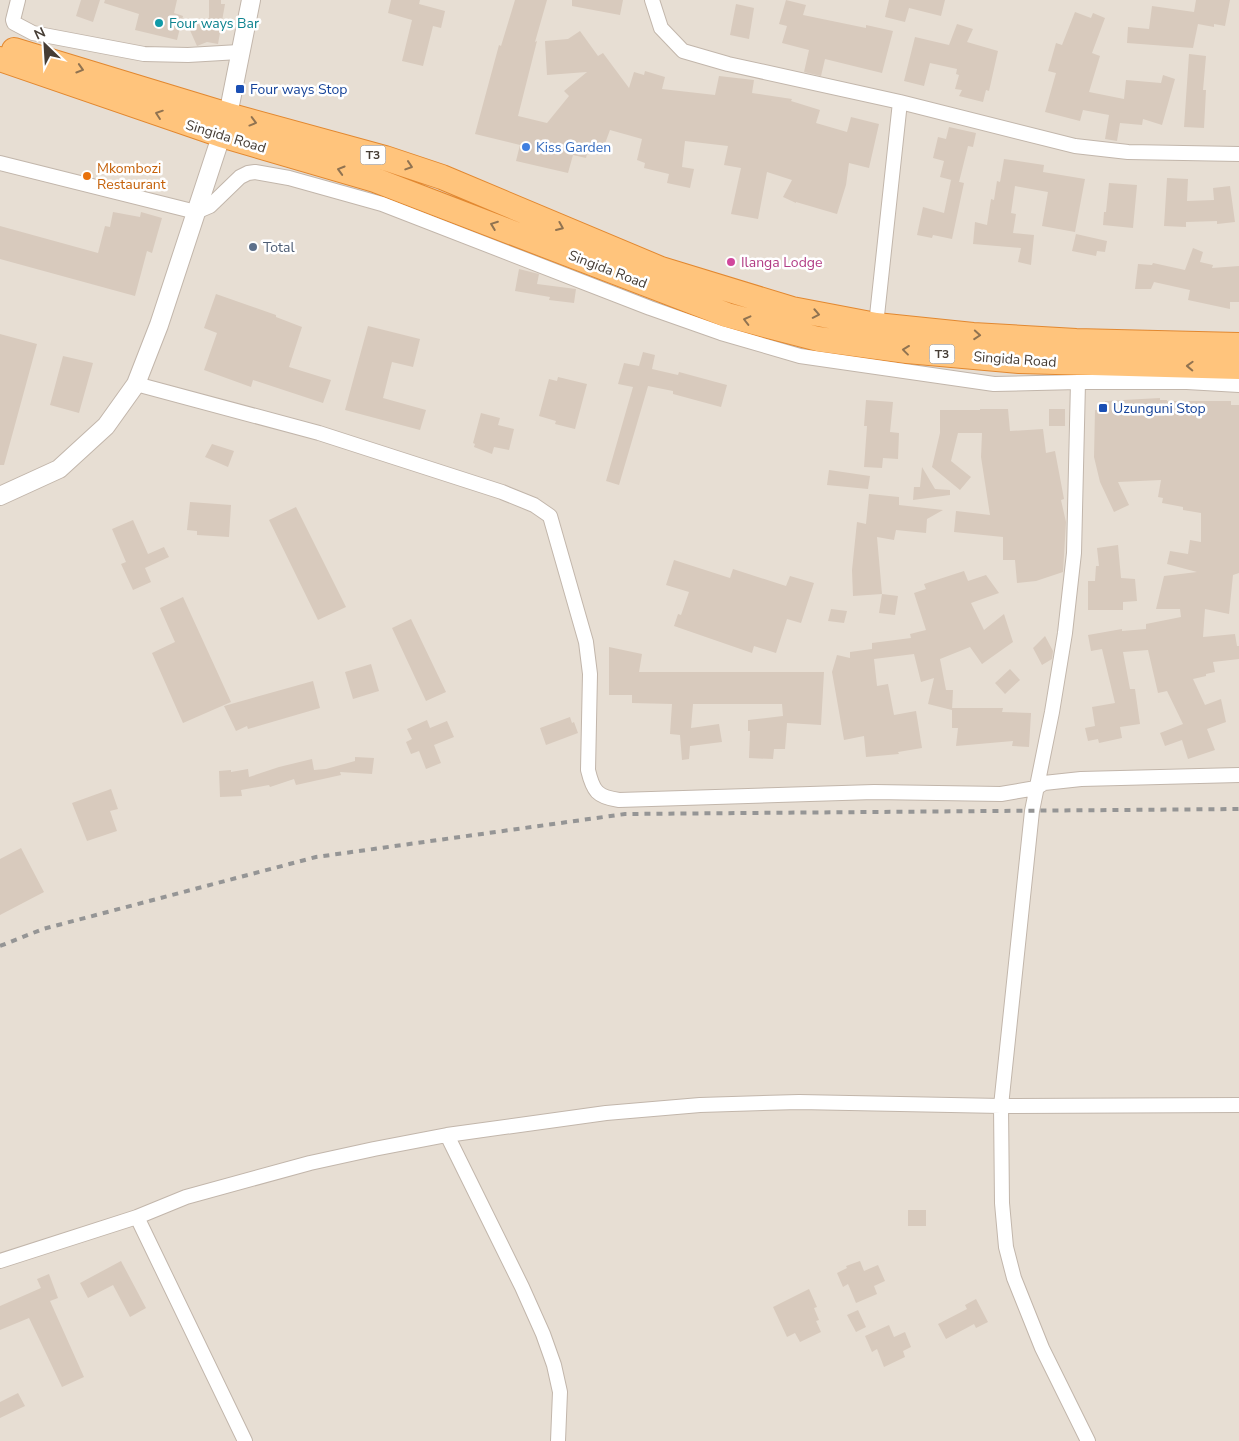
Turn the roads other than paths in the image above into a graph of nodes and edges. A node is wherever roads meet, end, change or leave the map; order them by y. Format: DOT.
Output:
graph roads {
  1 [pos="18,0"];
  2 [pos="251,0"];
  3 [pos="652,0"];
  4 [pos="0,46"];
  5 [pos="239,52"];
  6 [pos="0,60"];
  7 [pos="900,102"];
  8 [pos="225,125"];
  9 [pos="1239,154"];
  10 [pos="0,163"];
  11 [pos="196,212"];
  12 [pos="876,325"];
  13 [pos="1239,345"];
  14 [pos="1239,367"];
  15 [pos="1078,382"];
  16 [pos="136,384"];
  17 [pos="1239,385"];
  18 [pos="0,496"];
  19 [pos="1239,775"];
  20 [pos="1036,788"];
  21 [pos="1239,1105"];
  22 [pos="1001,1106"];
  23 [pos="447,1135"];
  24 [pos="137,1217"];
  25 [pos="0,1261"];
  26 [pos="245,1441"];
  27 [pos="558,1441"];
  28 [pos="1088,1441"];
  1 -- 5 [label="street"];
  2 -- 5 [label="street"];
  3 -- 7 [label="street"];
  4 -- 8 [label="highway, Singida Road / T3, one-way"];
  5 -- 8 [label="street"];
  8 -- 6 [label="highway, Singida Road / T3, one-way"];
  7 -- 9 [label="street"];
  7 -- 12 [label="street"];
  8 -- 11 [label="street"];
  8 -- 12 [label="highway, Singida Road / T3, one-way"];
  14 -- 8 [label="highway, Singida Road / T3, one-way"];
  10 -- 11 [label="street"];
  11 -- 15 [label="street"];
  11 -- 16 [label="street"];
  12 -- 13 [label="highway, Singida Road / T3, one-way"];
  15 -- 17 [label="street"];
  15 -- 20 [label="street"];
  16 -- 18 [label="street"];
  16 -- 20 [label="street"];
  19 -- 20 [label="street"];
  20 -- 22 [label="street"];
  21 -- 22 [label="street"];
  22 -- 23 [label="street"];
  22 -- 28 [label="street"];
  23 -- 24 [label="street"];
  23 -- 27 [label="street"];
  24 -- 25 [label="street"];
  24 -- 26 [label="street"];
}
